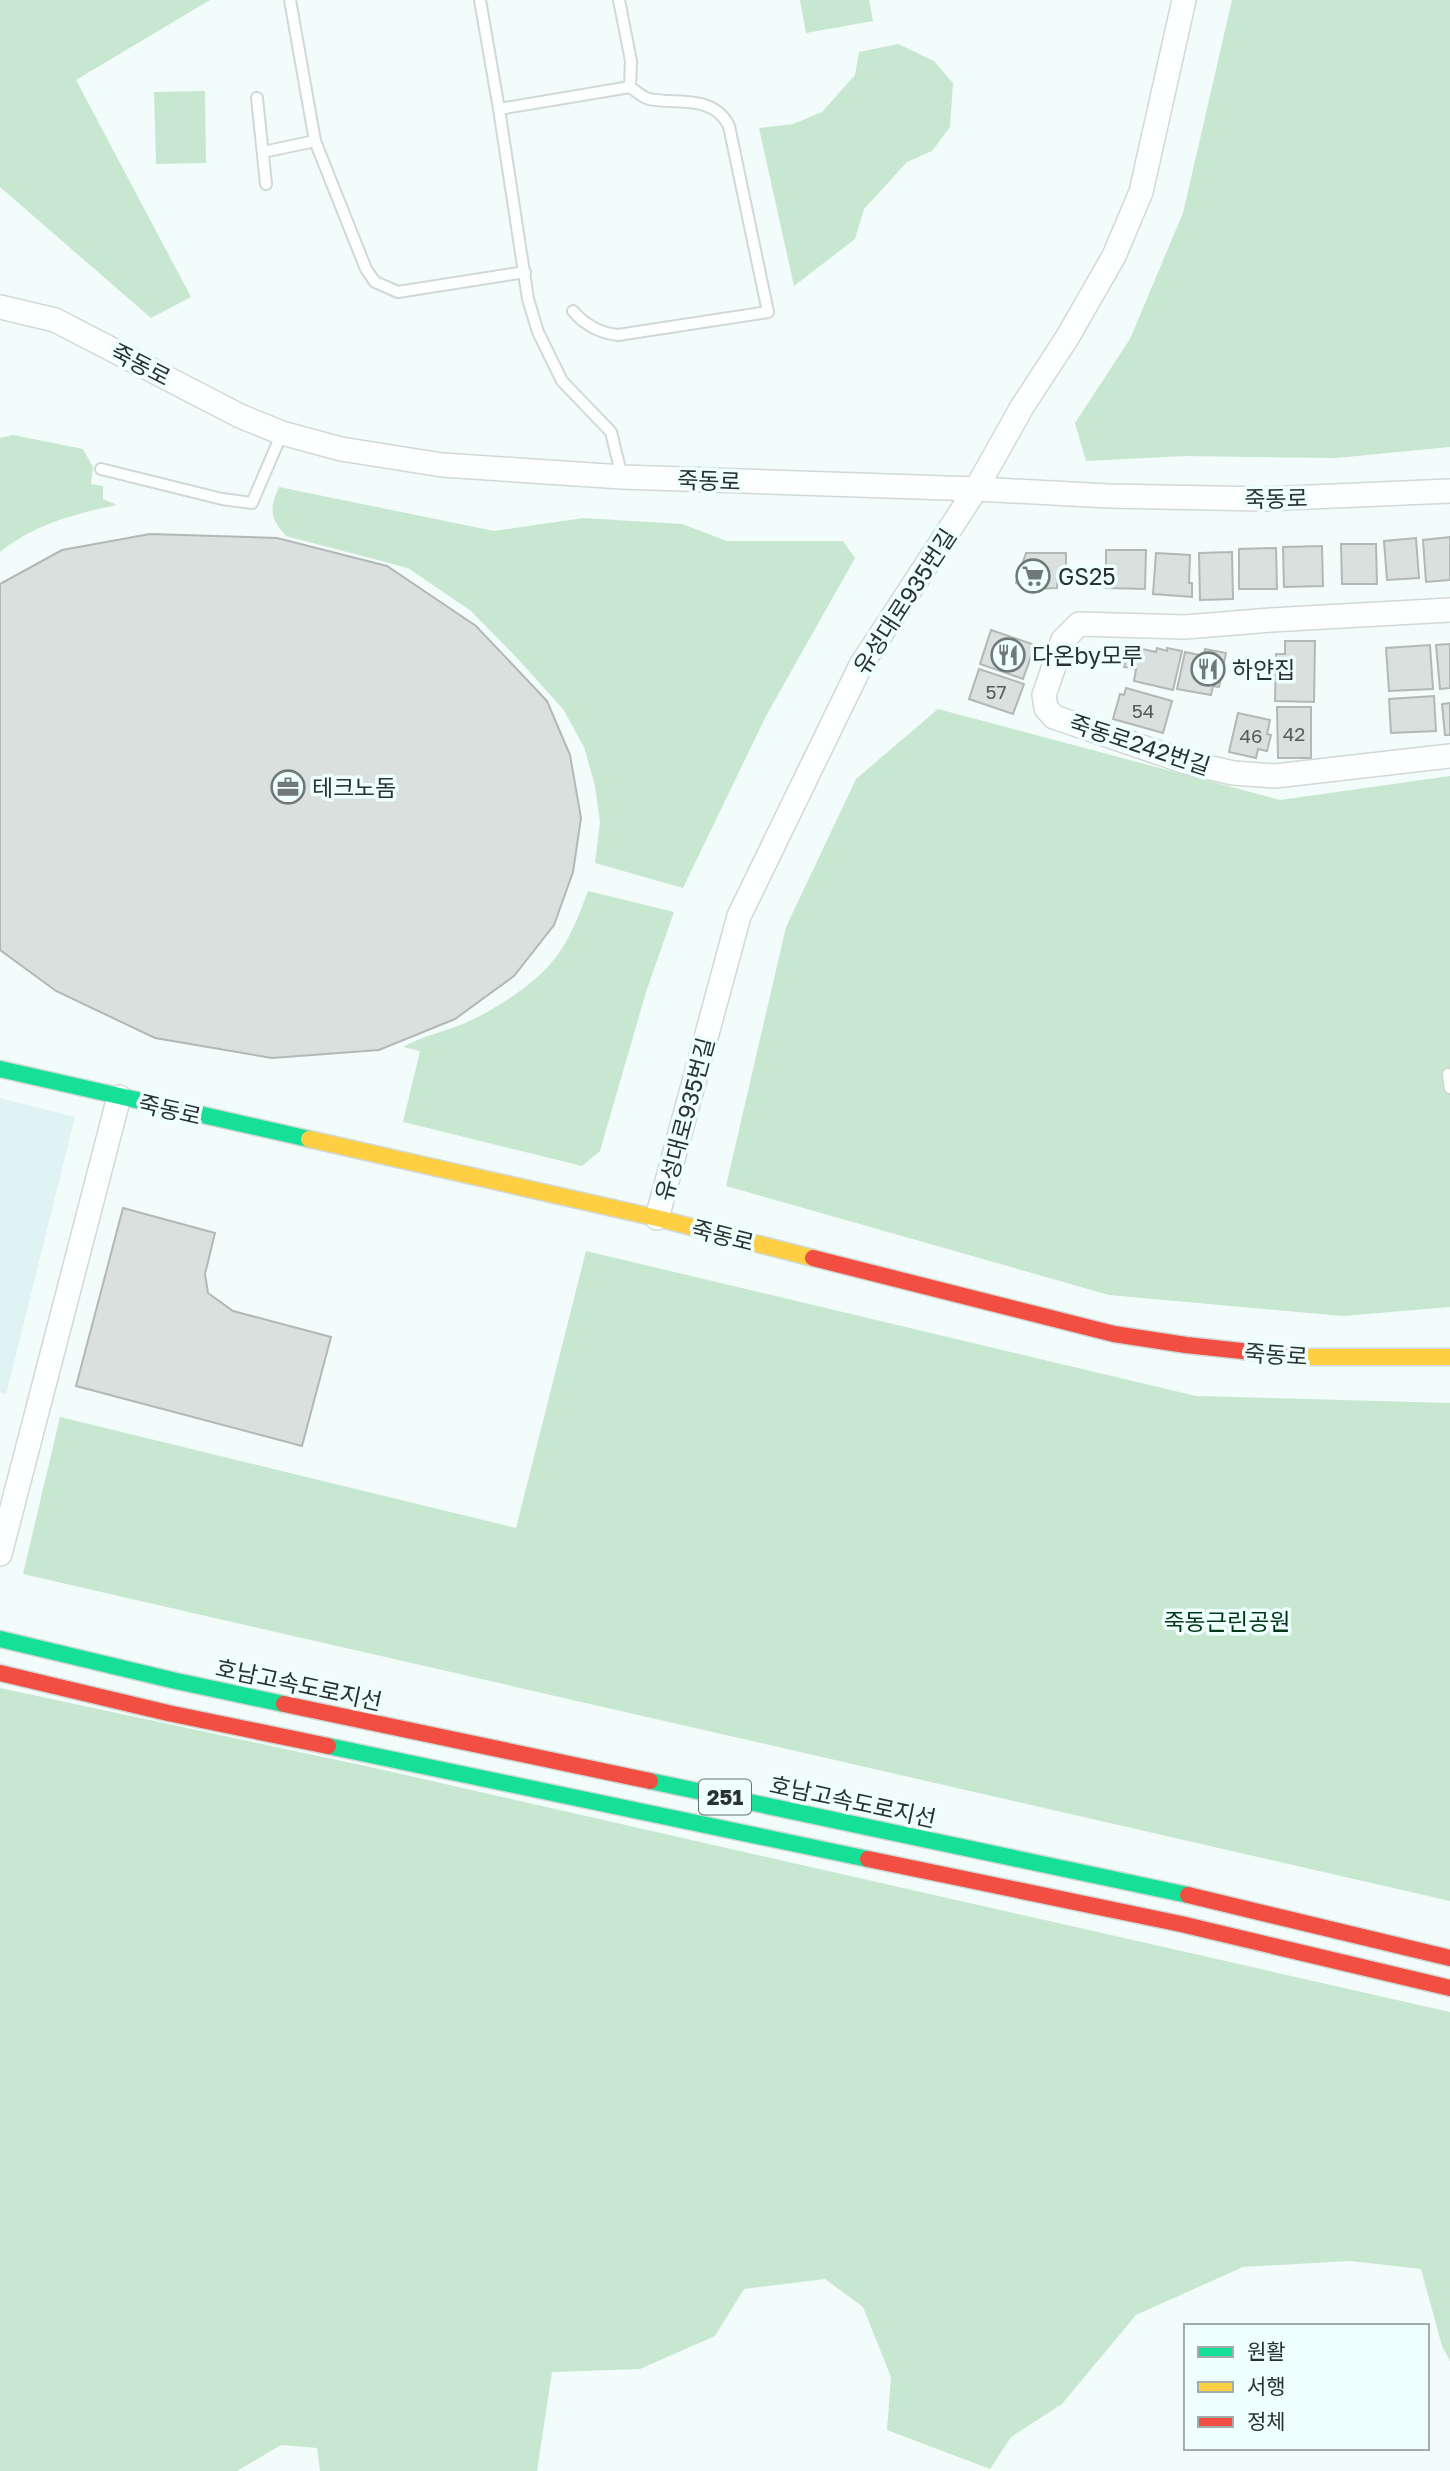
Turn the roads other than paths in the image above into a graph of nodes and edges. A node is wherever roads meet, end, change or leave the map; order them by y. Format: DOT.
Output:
graph roads {
  1 [pos="290,0"];
  2 [pos="480,0"];
  3 [pos="619,0"];
  4 [pos="1184,0"];
  5 [pos="630,87"];
  6 [pos="257,98"];
  7 [pos="499,109"];
  8 [pos="315,141"];
  9 [pos="263,152"];
  10 [pos="266,184"];
  11 [pos="526,272"];
  12 [pos="0,307"];
  13 [pos="573,311"];
  14 [pos="282,433"];
  15 [pos="101,469"];
  16 [pos="622,477"];
  17 [pos="976,489"];
  18 [pos="1450,491"];
  19 [pos="1450,610"];
  20 [pos="1450,757"];
  21 [pos="0,1069"];
  22 [pos="1448,1074"];
  23 [pos="1450,1088"];
  24 [pos="119,1097"];
  25 [pos="656,1218"];
  26 [pos="1450,1357"];
  27 [pos="0,1554"];
  28 [pos="0,1639"];
  29 [pos="0,1673"];
  30 [pos="1450,1958"];
  31 [pos="1450,1988"];
  1 -- 8 [label="lane"];
  2 -- 7 [label="lane"];
  3 -- 5 [label="lane"];
  4 -- 17 [label="street, 유성대로935번길"];
  5 -- 7 [label="lane"];
  5 -- 13 [label="lane"];
  6 -- 9 [label="lane"];
  7 -- 11 [label="lane"];
  8 -- 9 [label="lane"];
  8 -- 11 [label="lane"];
  9 -- 10 [label="lane"];
  11 -- 16 [label="lane"];
  12 -- 14 [label="street, 죽동로"];
  14 -- 15 [label="lane"];
  14 -- 16 [label="street, 죽동로"];
  16 -- 17 [label="street, 죽동로"];
  17 -- 18 [label="street, 죽동로"];
  17 -- 25 [label="street, 유성대로935번길"];
  19 -- 20 [label="street, 죽동로242번길"];
  21 -- 24 [label="main road, 죽동로"];
  22 -- 23 [label="lane"];
  24 -- 25 [label="main road, 죽동로"];
  24 -- 27 [label="street"];
  25 -- 26 [label="main road, 죽동로"];
  28 -- 30 [label="main road, 호남고속도로지선 / 251"];
  29 -- 31 [label="main road, 251"];
}
